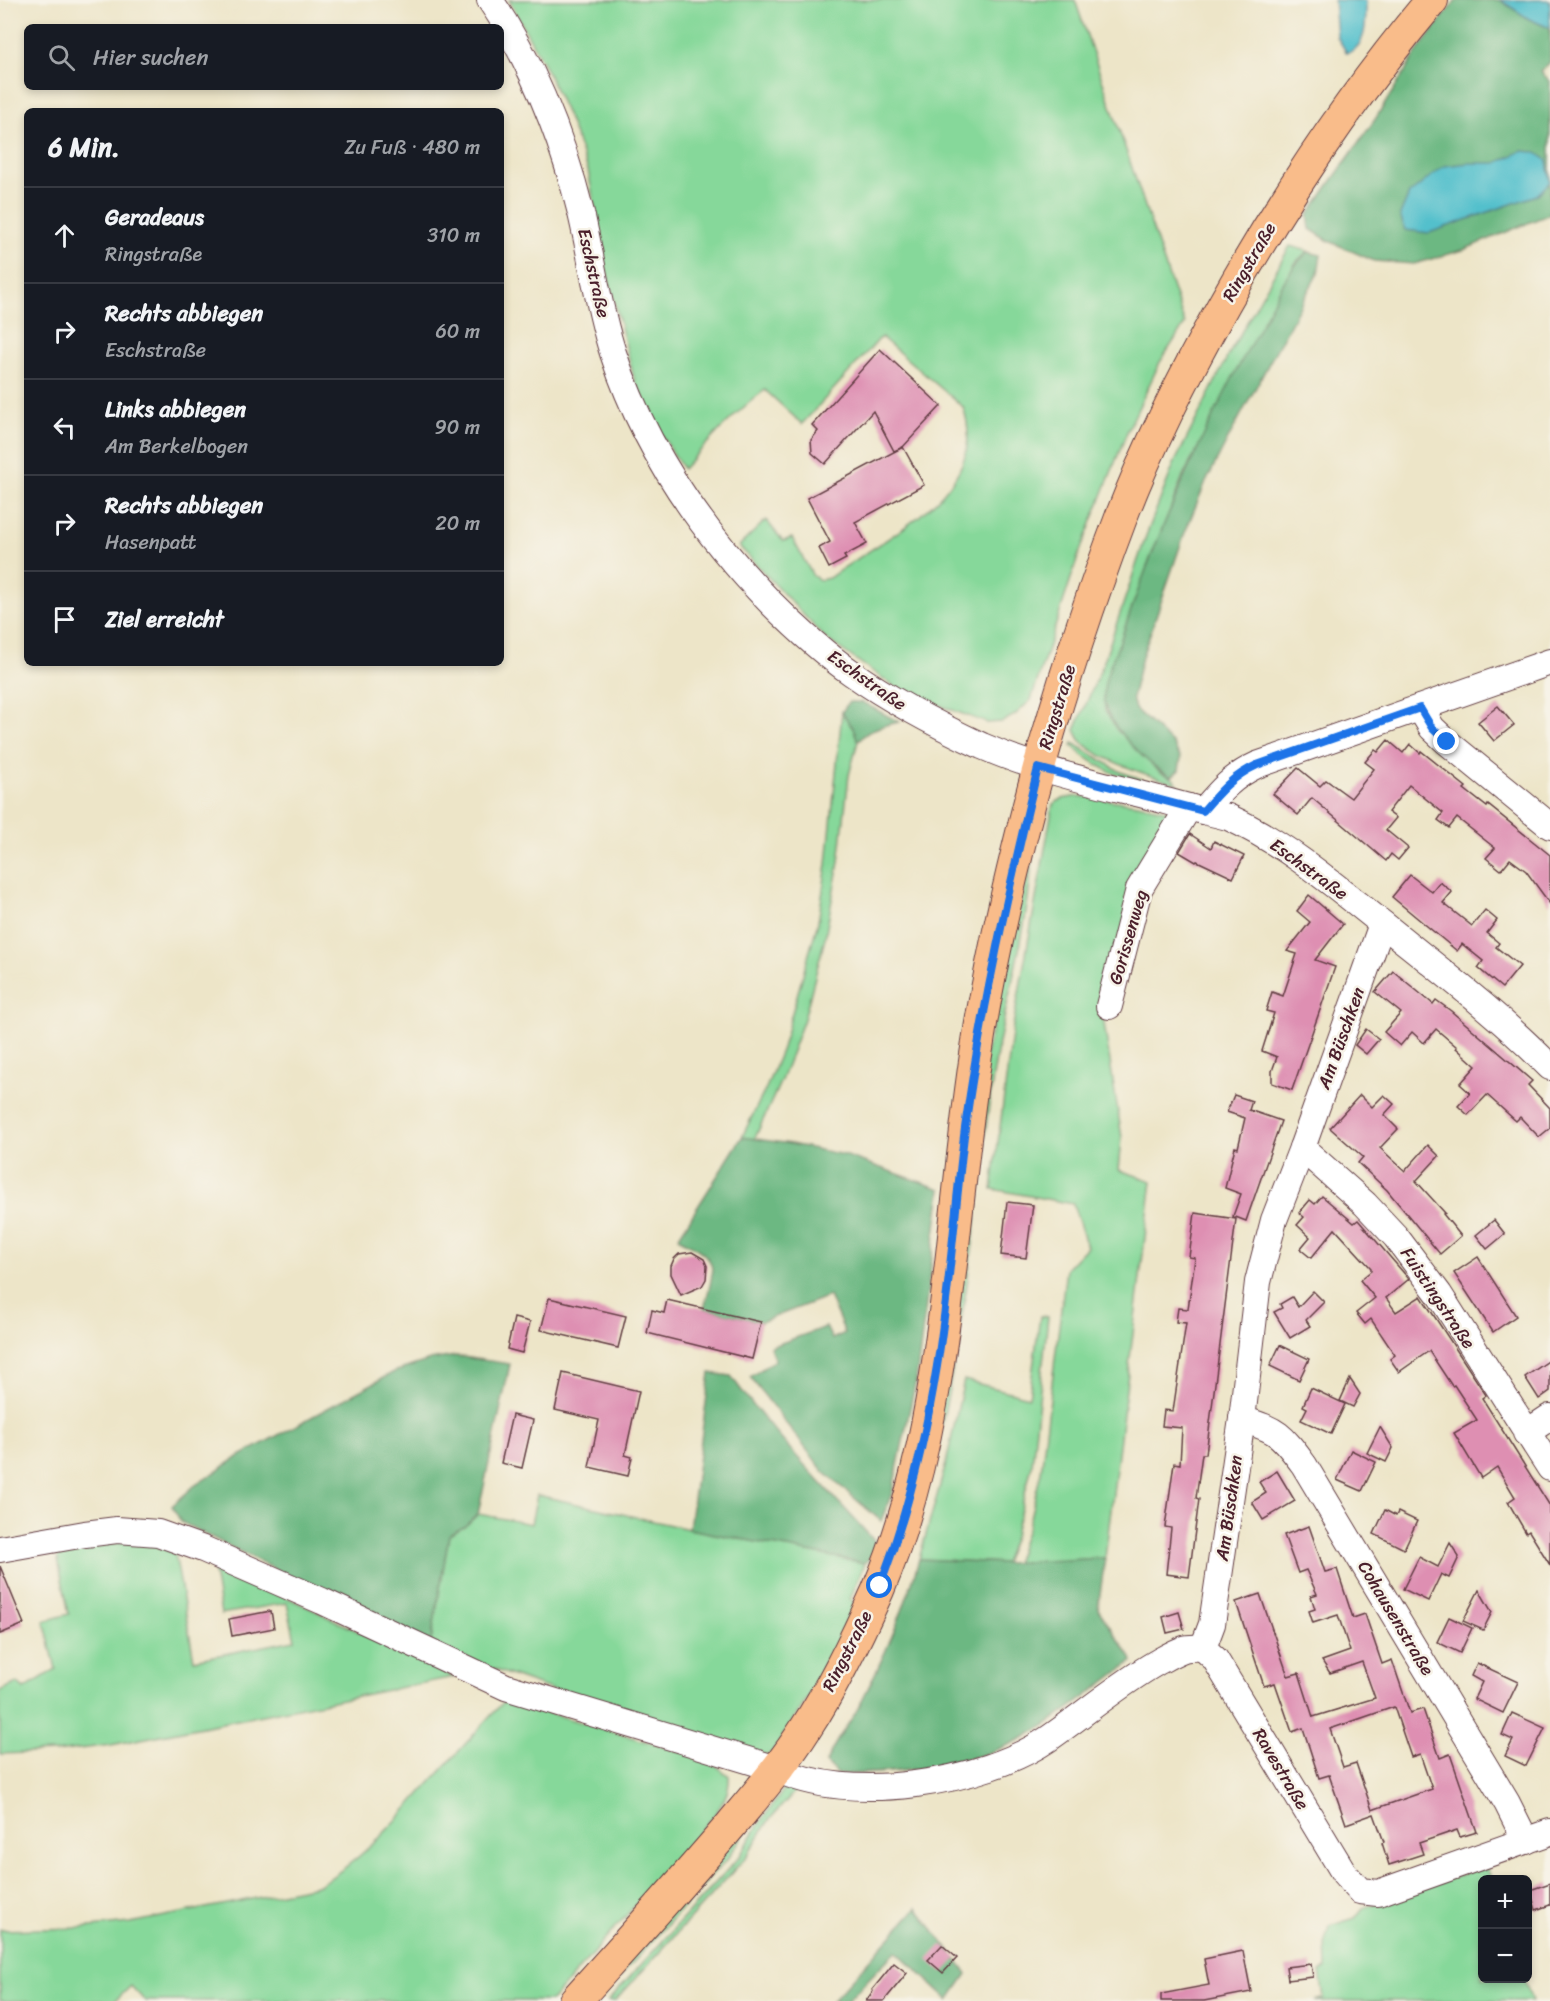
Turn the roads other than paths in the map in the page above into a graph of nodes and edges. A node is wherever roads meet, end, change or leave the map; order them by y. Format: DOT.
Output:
graph roads {
  1 [pos="490,0"];
  2 [pos="1432,0"];
  3 [pos="1550,662"];
  4 [pos="1420,708"];
  5 [pos="1038,768"];
  6 [pos="1196,809"];
  7 [pos="1550,826"];
  8 [pos="1382,924"];
  9 [pos="1109,1006"];
  10 [pos="1550,1067"];
  11 [pos="1302,1148"];
  12 [pos="1550,1417"];
  13 [pos="1242,1419"];
  14 [pos="1526,1433"];
  15 [pos="1550,1468"];
  16 [pos="0,1549"];
  17 [pos="1203,1648"];
  18 [pos="777,1769"];
  19 [pos="1550,1832"];
  20 [pos="1526,1841"];
  21 [pos="575,2001"];
  1 -- 5 [label="street, Eschstraße"];
  2 -- 5 [label="main road, Ringstraße"];
  3 -- 4 [label="street, Gorissenweg"];
  4 -- 6 [label="street, Gorissenweg"];
  4 -- 7 [label="street"];
  5 -- 6 [label="street, Eschstraße"];
  5 -- 18 [label="main road, Ringstraße"];
  6 -- 8 [label="street, Eschstraße"];
  6 -- 9 [label="street, Gorissenweg"];
  8 -- 10 [label="street, Eschstraße"];
  8 -- 11 [label="street, Am Büschken"];
  11 -- 13 [label="street, Am Büschken"];
  11 -- 14 [label="street, Fuistingstraße"];
  12 -- 14 [label="street"];
  13 -- 17 [label="street, Am Büschken"];
  13 -- 20 [label="street, Cohausenstraße"];
  14 -- 15 [label="street, Fuistingstraße"];
  16 -- 18 [label="street"];
  17 -- 18 [label="street"];
  17 -- 20 [label="street, Ravestraße"];
  18 -- 21 [label="main road, Ringstraße"];
  19 -- 20 [label="street"];
}
